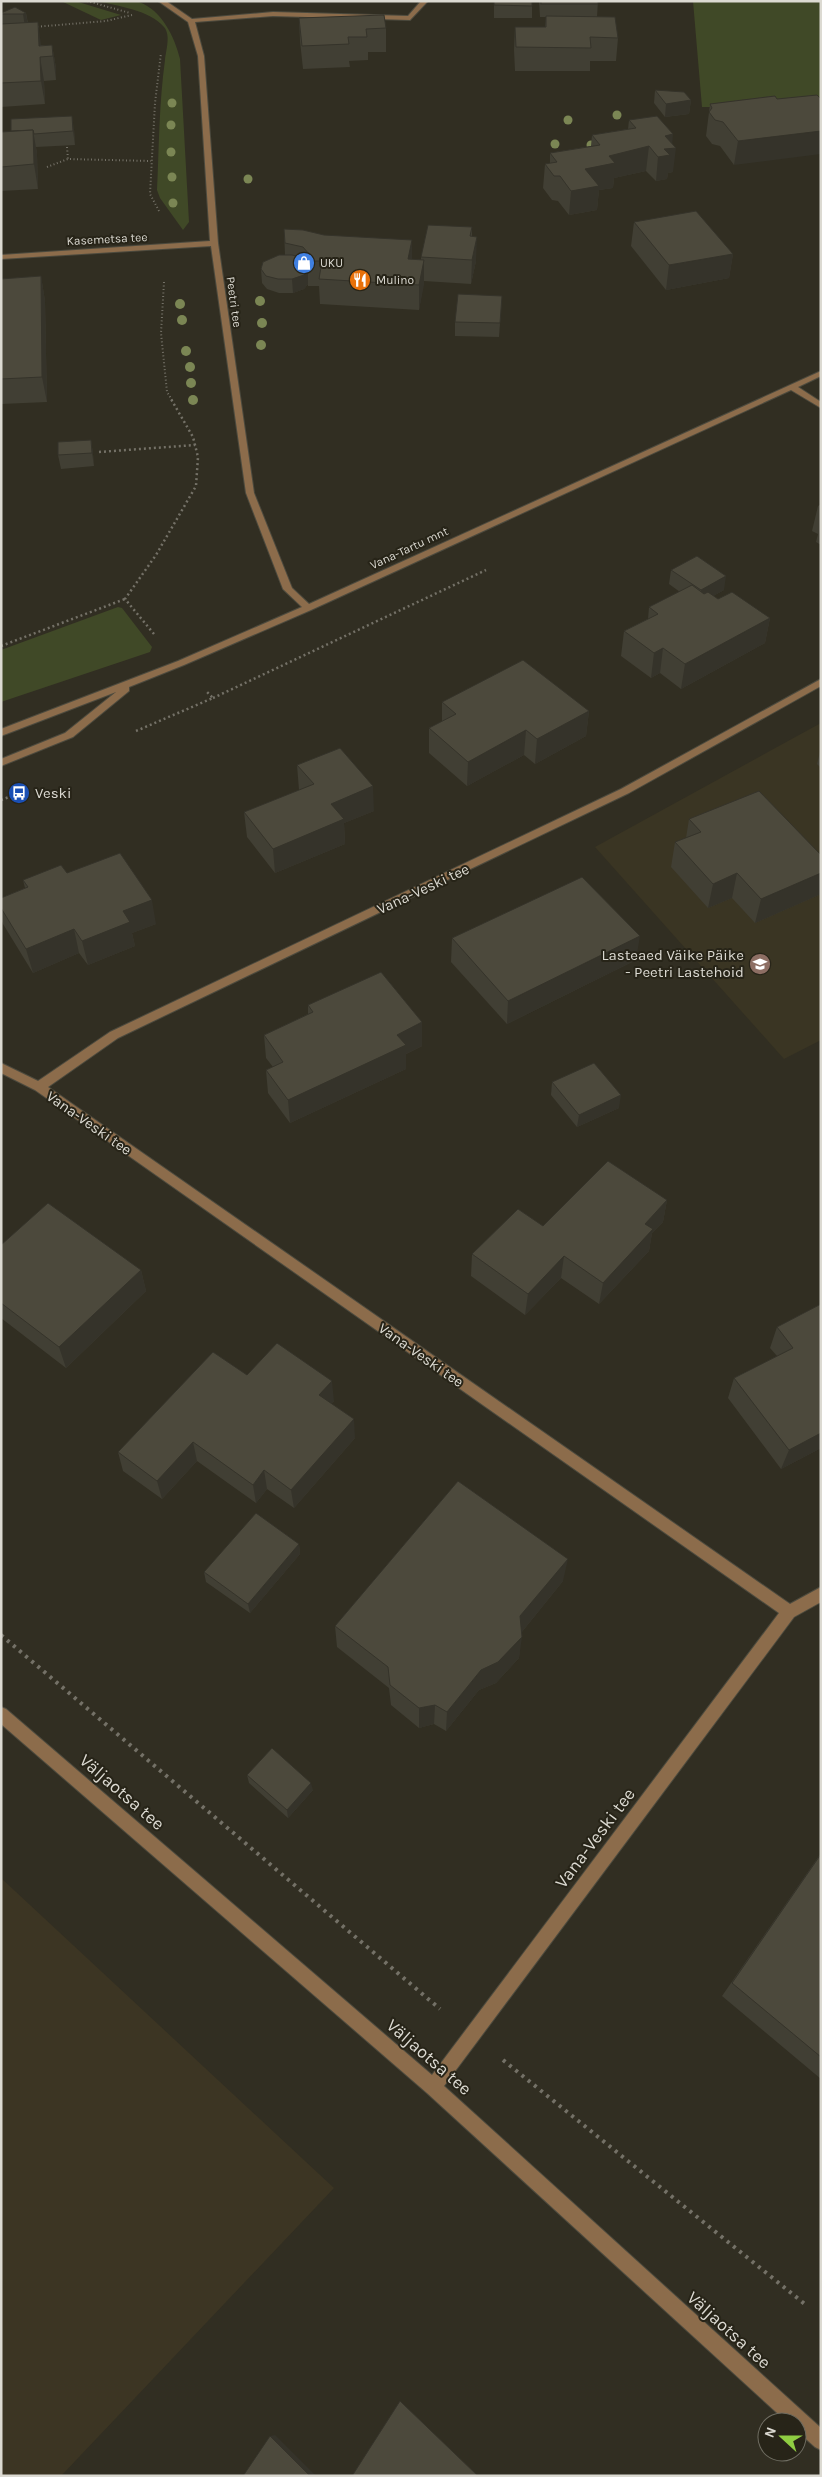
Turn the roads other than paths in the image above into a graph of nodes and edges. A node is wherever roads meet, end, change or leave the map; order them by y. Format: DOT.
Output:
graph roads {
  1 [pos="161,1"];
  2 [pos="425,1"];
  3 [pos="191,20"];
  4 [pos="214,243"];
  5 [pos="1,257"];
  6 [pos="821,373"];
  7 [pos="791,386"];
  8 [pos="821,406"];
  9 [pos="308,608"];
  10 [pos="136,681"];
  11 [pos="821,682"];
  12 [pos="1,733"];
  13 [pos="1,762"];
  14 [pos="1,1066"];
  15 [pos="39,1087"];
  16 [pos="821,1594"];
  17 [pos="788,1612"];
  18 [pos="1,1714"];
  19 [pos="433,2087"];
  20 [pos="821,2441"];
  1 -- 3 [label="street"];
  2 -- 3 [label="street"];
  3 -- 4 [label="street, Peetri tee"];
  4 -- 5 [label="street, Kasemetsa tee"];
  4 -- 9 [label="street, Peetri tee"];
  6 -- 7 [label="street, Vana-Tartu mnt"];
  7 -- 8 [label="street"];
  7 -- 9 [label="street, Vana-Tartu mnt"];
  9 -- 10 [label="street, Vana-Tartu mnt"];
  10 -- 12 [label="street, Vana-Tartu mnt"];
  10 -- 13 [label="street"];
  11 -- 15 [label="street, Vana-Veski tee"];
  14 -- 15 [label="street"];
  15 -- 17 [label="street, Vana-Veski tee"];
  16 -- 17 [label="street, Vana-Veski tee"];
  17 -- 19 [label="street, Vana-Veski tee"];
  18 -- 19 [label="street, Väljaotsa tee"];
  19 -- 20 [label="street, Väljaotsa tee"];
}
